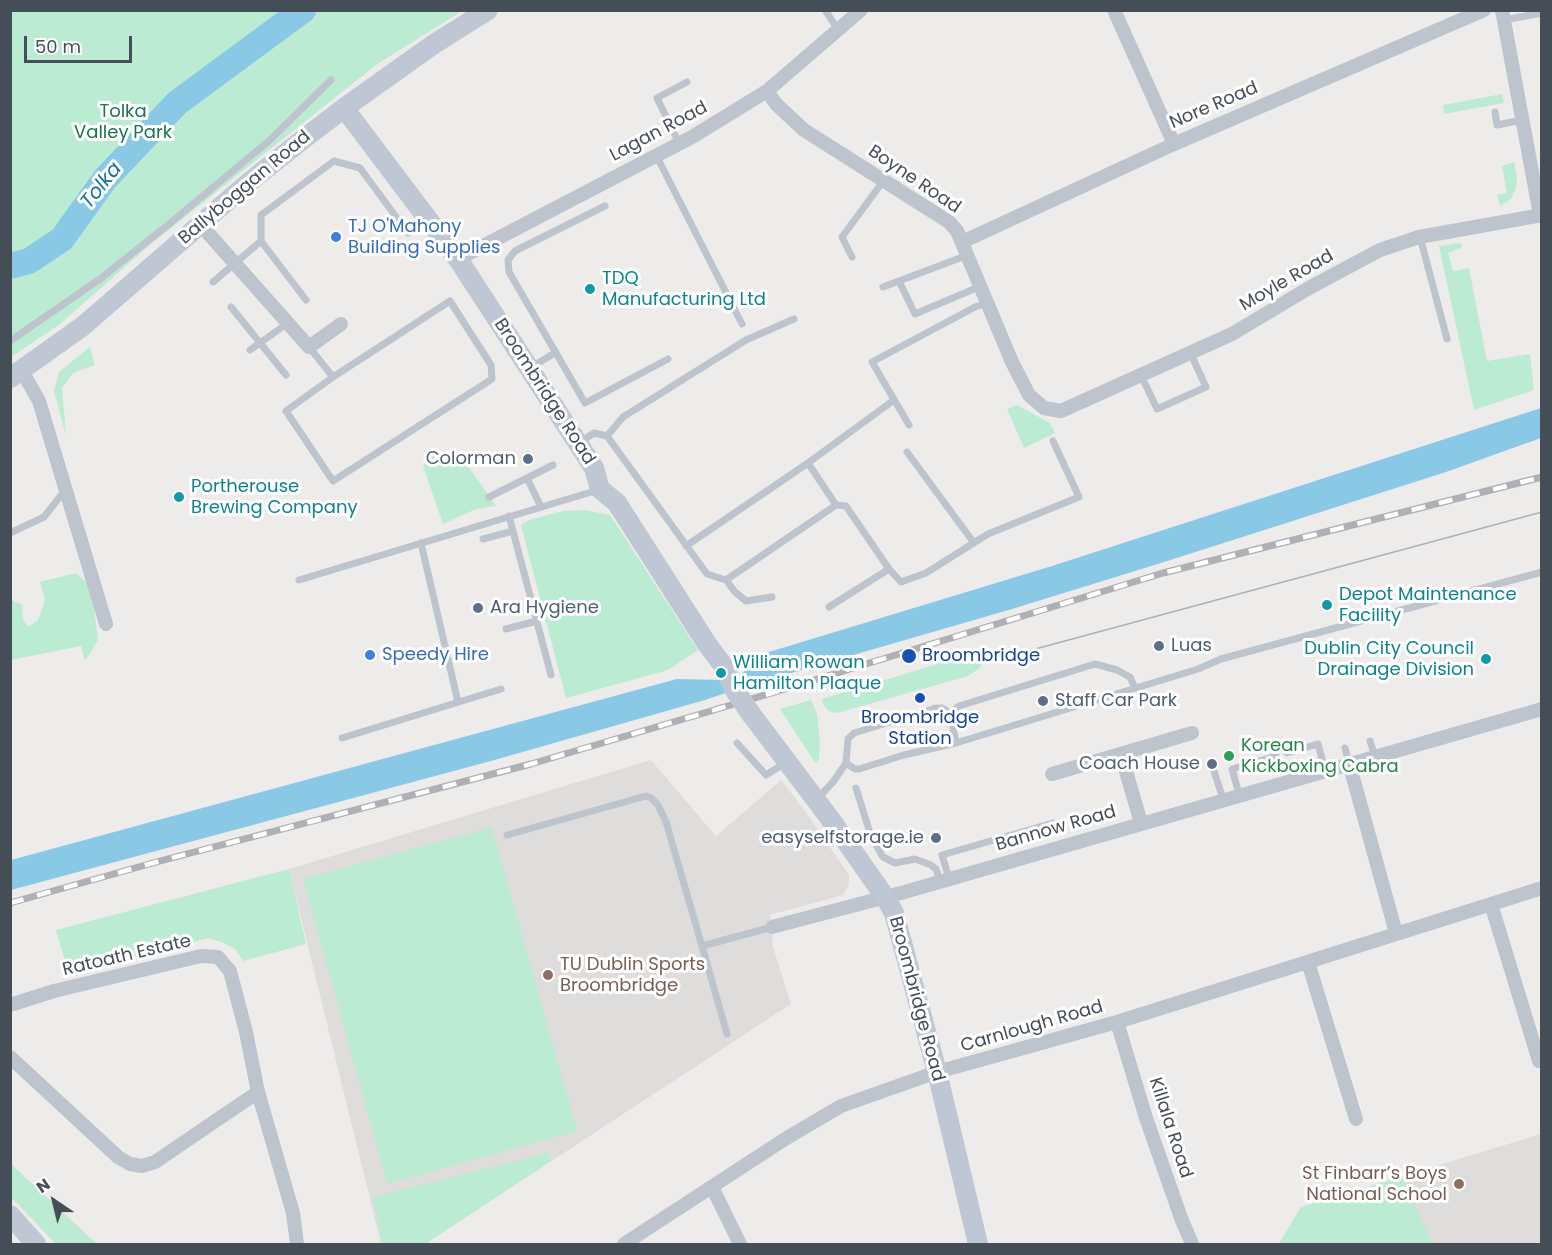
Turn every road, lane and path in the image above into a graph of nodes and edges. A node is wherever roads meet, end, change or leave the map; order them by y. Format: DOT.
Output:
graph roads {
  1 [pos="488,10"];
  2 [pos="825,10"];
  3 [pos="861,10"];
  4 [pos="1114,10"];
  5 [pos="1484,10"];
  6 [pos="1542,13"];
  7 [pos="1503,15"];
  8 [pos="839,31"];
  9 [pos="331,80"];
  10 [pos="687,82"];
  11 [pos="767,91"];
  12 [pos="344,108"];
  13 [pos="1495,112"];
  14 [pos="1522,120"];
  15 [pos="679,143"];
  16 [pos="1174,144"];
  17 [pos="656,155"];
  18 [pos="884,180"];
  19 [pos="604,206"];
  20 [pos="1541,215"];
  21 [pos="200,224"];
  22 [pos="408,233"];
  23 [pos="506,233"];
  24 [pos="1420,237"];
  25 [pos="261,241"];
  26 [pos="965,249"];
  27 [pos="515,251"];
  28 [pos="852,257"];
  29 [pos="458,259"];
  30 [pos="235,264"];
  31 [pos="899,281"];
  32 [pos="213,282"];
  33 [pos="981,286"];
  34 [pos="883,287"];
  35 [pos="306,300"];
  36 [pos="988,303"];
  37 [pos="231,307"];
  38 [pos="794,320"];
  39 [pos="288,323"];
  40 [pos="341,324"];
  41 [pos="741,324"];
  42 [pos="1447,339"];
  43 [pos="10,340"];
  44 [pos="260,343"];
  45 [pos="309,347"];
  46 [pos="250,350"];
  47 [pos="556,352"];
  48 [pos="1190,352"];
  49 [pos="668,359"];
  50 [pos="530,369"];
  51 [pos="16,374"];
  52 [pos="286,375"];
  53 [pos="1141,375"];
  54 [pos="333,377"];
  55 [pos="894,400"];
  56 [pos="1061,411"];
  57 [pos="909,425"];
  58 [pos="607,436"];
  59 [pos="1053,441"];
  60 [pos="578,443"];
  61 [pos="907,452"];
  62 [pos="808,463"];
  63 [pos="552,465"];
  64 [pos="526,478"];
  65 [pos="66,489"];
  66 [pos="600,489"];
  67 [pos="489,497"];
  68 [pos="836,505"];
  69 [pos="541,507"];
  70 [pos="509,516"];
  71 [pos="513,531"];
  72 [pos="10,533"];
  73 [pos="483,539"];
  74 [pos="421,543"];
  75 [pos="974,543"];
  76 [pos="686,546"];
  77 [pos="889,569"];
  78 [pos="1542,572"];
  79 [pos="299,580"];
  80 [pos="726,580"];
  81 [pos="772,597"];
  82 [pos="829,607"];
  83 [pos="537,621"];
  84 [pos="106,624"];
  85 [pos="506,629"];
  86 [pos="550,675"];
  87 [pos="1135,688"];
  88 [pos="501,689"];
  89 [pos="458,702"];
  90 [pos="1542,709"];
  91 [pos="950,713"];
  92 [pos="1192,733"];
  93 [pos="342,738"];
  94 [pos="1370,741"];
  95 [pos="737,743"];
  96 [pos="956,743"];
  97 [pos="1345,748"];
  98 [pos="1287,753"];
  99 [pos="1121,754"];
  100 [pos="1276,756"];
  101 [pos="1375,756"];
  102 [pos="788,762"];
  103 [pos="846,763"];
  104 [pos="1349,763"];
  105 [pos="1213,768"];
  106 [pos="1326,770"];
  107 [pos="1052,774"];
  108 [pos="856,788"];
  109 [pos="1239,794"];
  110 [pos="1222,799"];
  111 [pos="816,800"];
  112 [pos="1053,823"];
  113 [pos="1141,823"];
  114 [pos="507,835"];
  115 [pos="945,880"];
  116 [pos="1542,888"];
  117 [pos="885,897"];
  118 [pos="1491,904"];
  119 [pos="772,927"];
  120 [pos="1396,933"];
  121 [pos="702,946"];
  122 [pos="1308,962"];
  123 [pos="10,1005"];
  124 [pos="1117,1022"];
  125 [pos="728,1034"];
  126 [pos="10,1057"];
  127 [pos="1539,1060"];
  128 [pos="937,1072"];
  129 [pos="258,1092"];
  130 [pos="1356,1119"];
  131 [pos="712,1187"];
  132 [pos="10,1215"];
  133 [pos="36,1245"];
  134 [pos="297,1245"];
  135 [pos="624,1245"];
  136 [pos="740,1245"];
  137 [pos="978,1245"];
  138 [pos="1192,1245"];
  1 -- 12 [label="street, Ballyboggan Road"];
  2 -- 8 [label="lane"];
  3 -- 8 [label="street, Lagan Road"];
  4 -- 16 [label="street"];
  5 -- 16 [label="street, Nore Road"];
  6 -- 7 [label="lane"];
  7 -- 14 [label="street"];
  8 -- 11 [label="street, Lagan Road"];
  9 -- 43 [label="lane"];
  10 -- 15 [label="lane"];
  11 -- 15 [label="street, Lagan Road"];
  11 -- 18 [label="street, Boyne Road"];
  12 -- 21 [label="street, Ballyboggan Road"];
  12 -- 29 [label="street, Broombridge Road"];
  13 -- 14 [label="lane"];
  14 -- 20 [label="street"];
  15 -- 17 [label="street, Lagan Road"];
  16 -- 26 [label="street, Nore Road"];
  17 -- 23 [label="street, Lagan Road"];
  17 -- 41 [label="lane"];
  18 -- 26 [label="street, Boyne Road"];
  18 -- 28 [label="lane"];
  19 -- 27 [label="lane"];
  20 -- 24 [label="street, Moyle Road"];
  21 -- 30 [label="street"];
  21 -- 51 [label="street, Ballyboggan Road"];
  22 -- 25 [label="lane"];
  23 -- 27 [label="lane"];
  23 -- 29 [label="street, Lagan Road"];
  24 -- 42 [label="lane"];
  24 -- 48 [label="street, Moyle Road"];
  25 -- 30 [label="lane"];
  25 -- 35 [label="lane"];
  26 -- 31 [label="lane"];
  26 -- 33 [label="street, Boyne Road"];
  27 -- 47 [label="lane"];
  29 -- 50 [label="street, Broombridge Road"];
  30 -- 32 [label="lane"];
  30 -- 39 [label="street"];
  31 -- 33 [label="lane"];
  31 -- 34 [label="lane"];
  33 -- 36 [label="street, Boyne Road"];
  36 -- 55 [label="lane"];
  36 -- 56 [label="street, Boyne Road"];
  37 -- 44 [label="lane"];
  38 -- 58 [label="lane"];
  39 -- 44 [label="lane"];
  39 -- 45 [label="street"];
  40 -- 45 [label="street"];
  44 -- 46 [label="lane"];
  44 -- 52 [label="lane"];
  45 -- 54 [label="lane"];
  47 -- 49 [label="lane"];
  47 -- 50 [label="lane"];
  48 -- 53 [label="street, Moyle Road"];
  48 -- 53 [label="lane"];
  50 -- 60 [label="street, Broombridge Road"];
  51 -- 65 [label="street"];
  53 -- 56 [label="street, Moyle Road"];
  54 -- 54 [label="lane"];
  55 -- 57 [label="lane"];
  55 -- 62 [label="lane"];
  58 -- 60 [label="lane"];
  58 -- 76 [label="lane"];
  59 -- 75 [label="lane"];
  60 -- 66 [label="street, Broombridge Road"];
  61 -- 75 [label="lane"];
  62 -- 68 [label="lane"];
  62 -- 76 [label="lane"];
  63 -- 64 [label="lane"];
  64 -- 67 [label="lane"];
  64 -- 69 [label="lane"];
  65 -- 72 [label="lane"];
  65 -- 84 [label="street"];
  66 -- 69 [label="lane"];
  66 -- 102 [label="street, Broombridge Road, bridge"];
  68 -- 77 [label="lane"];
  68 -- 80 [label="lane"];
  69 -- 70 [label="lane"];
  70 -- 71 [label="lane"];
  70 -- 74 [label="lane"];
  71 -- 73 [label="lane"];
  71 -- 83 [label="lane"];
  74 -- 79 [label="lane"];
  74 -- 89 [label="lane"];
  75 -- 77 [label="lane"];
  76 -- 80 [label="lane"];
  77 -- 82 [label="lane"];
  78 -- 87 [label="lane"];
  80 -- 81 [label="lane"];
  83 -- 85 [label="lane"];
  83 -- 86 [label="lane"];
  87 -- 91 [label="lane"];
  87 -- 96 [label="lane"];
  88 -- 89 [label="lane"];
  89 -- 93 [label="lane"];
  90 -- 101 [label="street, Bannow Road"];
  91 -- 96 [label="lane"];
  91 -- 103 [label="lane"];
  92 -- 99 [label="street"];
  94 -- 101 [label="lane"];
  95 -- 102 [label="lane"];
  96 -- 103 [label="lane"];
  97 -- 104 [label="lane"];
  98 -- 106 [label="lane"];
  99 -- 107 [label="street"];
  99 -- 113 [label="street"];
  100 -- 109 [label="lane"];
  101 -- 104 [label="street, Bannow Road"];
  102 -- 111 [label="street, Broombridge Road"];
  103 -- 111 [label="lane"];
  104 -- 106 [label="street, Bannow Road"];
  104 -- 120 [label="street"];
  105 -- 110 [label="lane"];
  106 -- 109 [label="street, Bannow Road"];
  108 -- 115 [label="lane"];
  109 -- 110 [label="street, Bannow Road"];
  110 -- 113 [label="street, Bannow Road"];
  111 -- 117 [label="street, Broombridge Road"];
  112 -- 115 [label="lane"];
  113 -- 115 [label="street, Bannow Road"];
  114 -- 121 [label="lane"];
  115 -- 117 [label="street, Bannow Road"];
  116 -- 118 [label="street, Carnlough Road"];
  117 -- 119 [label="street, Bannow Road"];
  117 -- 128 [label="street, Broombridge Road"];
  118 -- 120 [label="street, Carnlough Road"];
  118 -- 127 [label="street"];
  119 -- 121 [label="lane"];
  120 -- 122 [label="street, Carnlough Road"];
  121 -- 125 [label="lane"];
  122 -- 124 [label="street, Carnlough Road"];
  122 -- 130 [label="street"];
  123 -- 129 [label="street, Ratoath Estate"];
  124 -- 128 [label="street, Carnlough Road"];
  124 -- 138 [label="street, Killala Road"];
  126 -- 129 [label="street"];
  128 -- 131 [label="street, Carnlough Road"];
  128 -- 137 [label="street, Broombridge Road"];
  129 -- 134 [label="street, Ratoath Estate"];
  131 -- 135 [label="street, Carnlough Road"];
  131 -- 136 [label="street"];
  132 -- 133 [label="street"];
}
